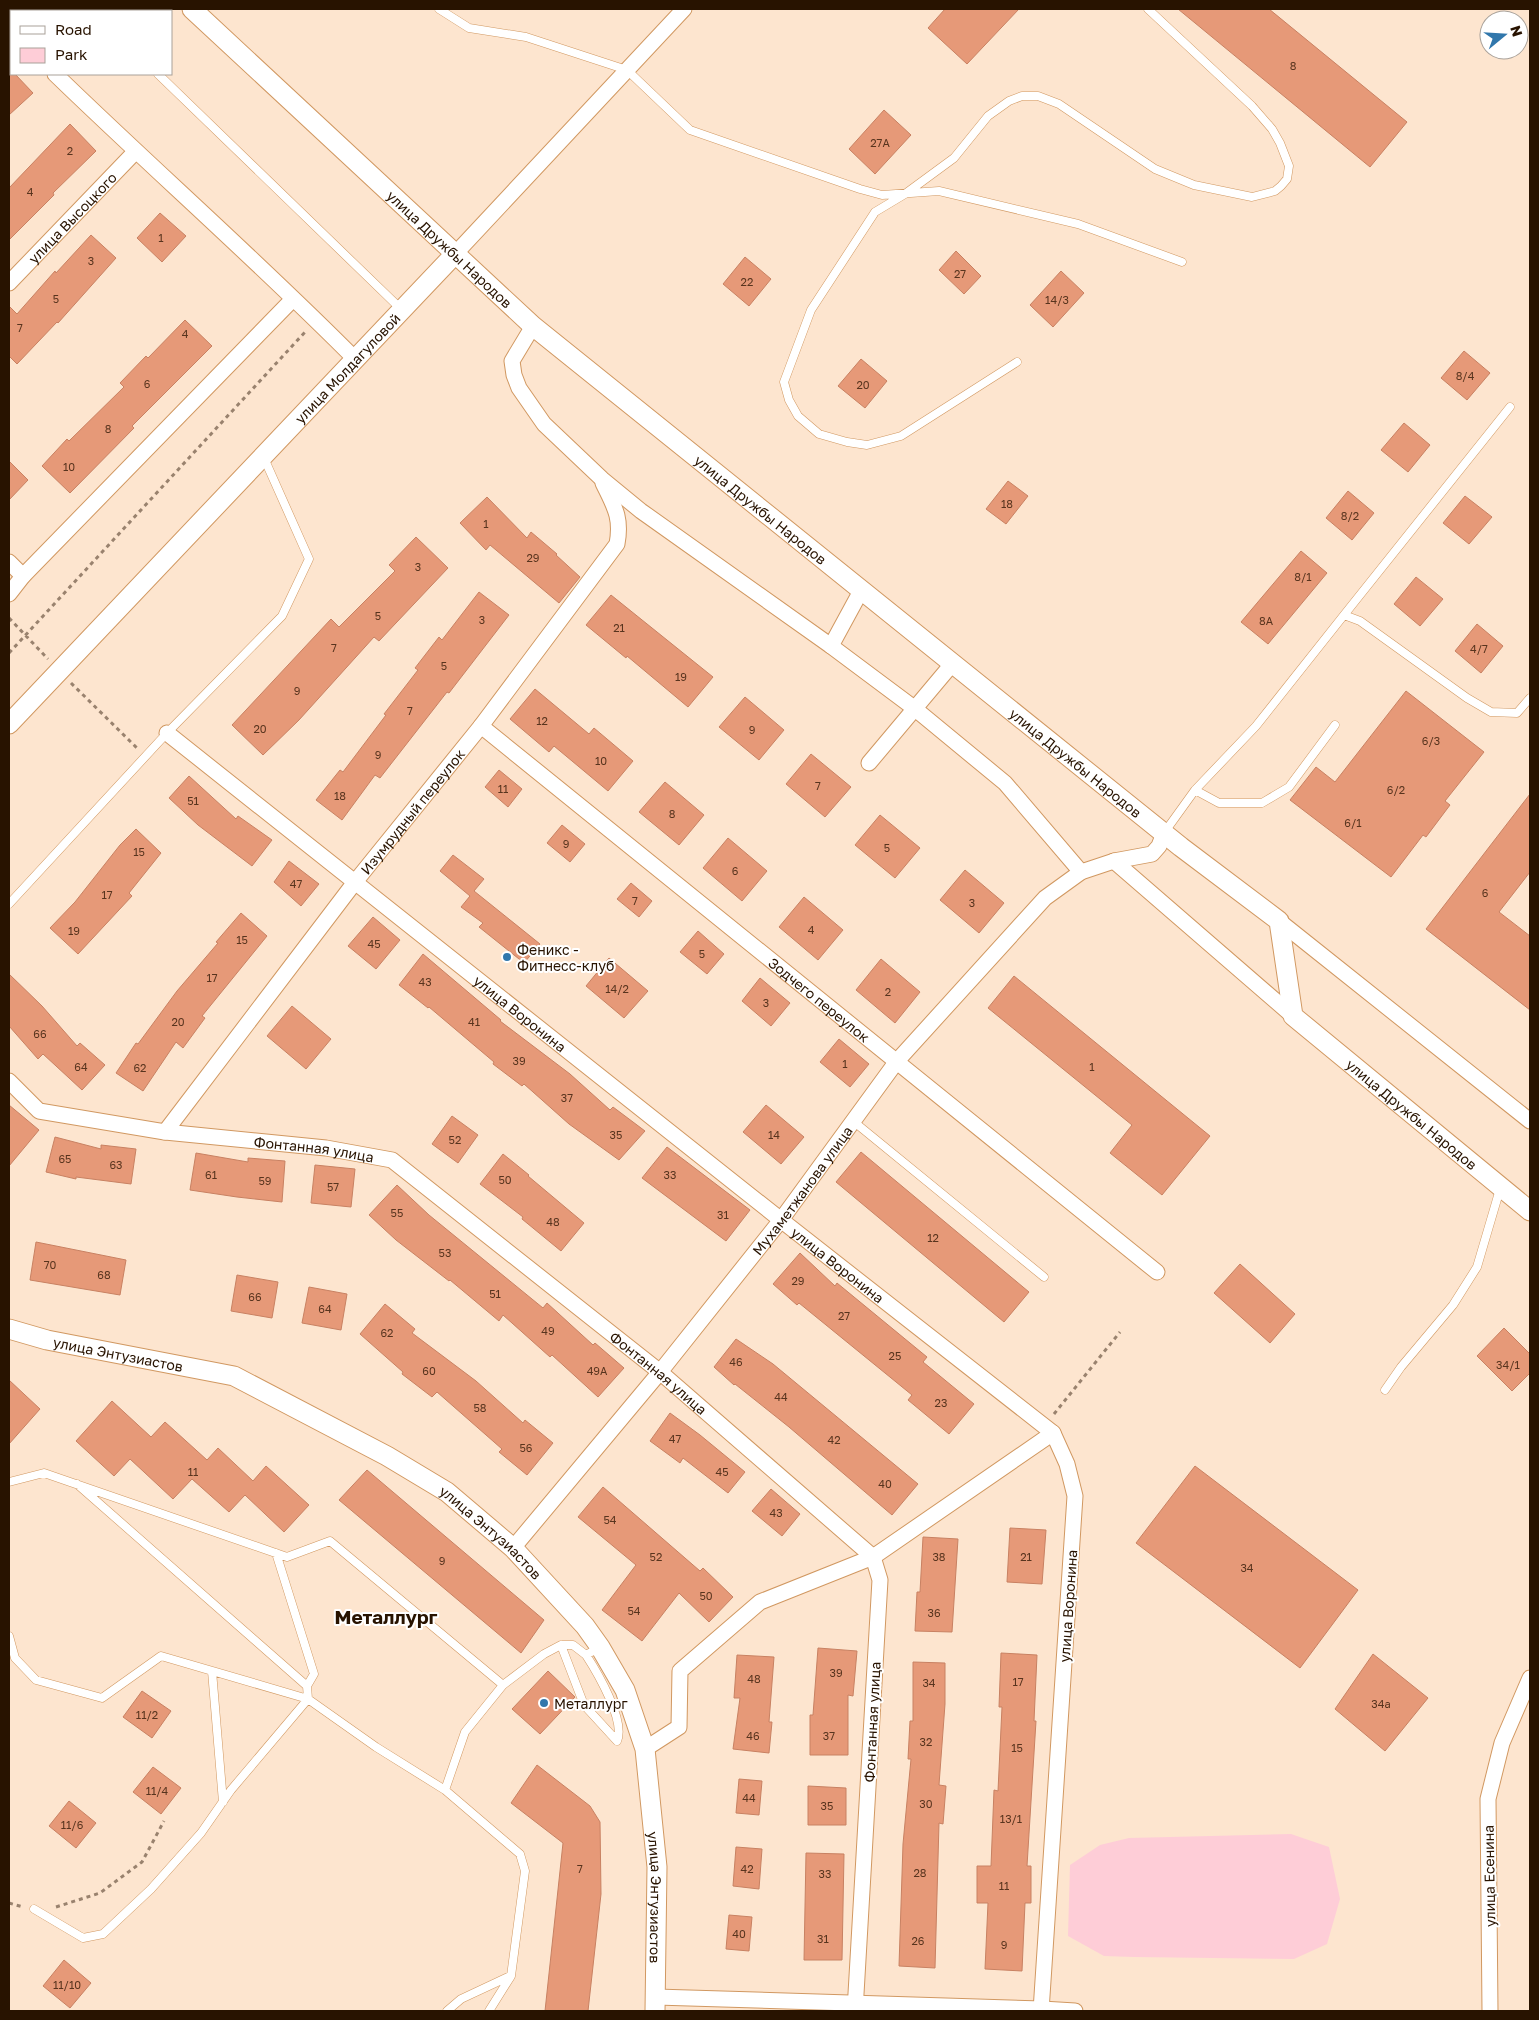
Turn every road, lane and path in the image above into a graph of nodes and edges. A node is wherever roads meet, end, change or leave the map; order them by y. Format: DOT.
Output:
graph roads {
  1 [pos="192,9"];
  2 [pos="439,9"];
  3 [pos="684,9"];
  4 [pos="1148,9"];
  5 [pos="627,70"];
  6 [pos="56,75"];
  7 [pos="159,75"];
  8 [pos="136,152"];
  9 [pos="905,194"];
  10 [pos="455,254"];
  11 [pos="1182,262"];
  12 [pos="9,283"];
  13 [pos="293,299"];
  14 [pos="402,310"];
  15 [pos="316,320"];
  16 [pos="533,326"];
  17 [pos="356,360"];
  18 [pos="1017,362"];
  19 [pos="1510,407"];
  20 [pos="263,455"];
  21 [pos="602,480"];
  22 [pos="9,562"];
  23 [pos="23,576"];
  24 [pos="862,589"];
  25 [pos="9,594"];
  26 [pos="1344,615"];
  27 [pos="9,618"];
  28 [pos="25,636"];
  29 [pos="831,646"];
  30 [pos="9,653"];
  31 [pos="953,663"];
  32 [pos="60,671"];
  33 [pos="1530,698"];
  34 [pos="914,708"];
  35 [pos="9,724"];
  36 [pos="1334,725"];
  37 [pos="481,726"];
  38 [pos="167,733"];
  39 [pos="146,756"];
  40 [pos="869,763"];
  41 [pos="1195,790"];
  42 [pos="1164,833"];
  43 [pos="1114,861"];
  44 [pos="1082,872"];
  45 [pos="355,882"];
  46 [pos="9,904"];
  47 [pos="1279,921"];
  48 [pos="1293,1016"];
  49 [pos="897,1061"];
  50 [pos="9,1081"];
  51 [pos="853,1121"];
  52 [pos="1530,1121"];
  53 [pos="165,1132"];
  54 [pos="1501,1187"];
  55 [pos="1530,1211"];
  56 [pos="781,1220"];
  57 [pos="1157,1272"];
  58 [pos="1044,1277"];
  59 [pos="9,1329"];
  60 [pos="1120,1332"];
  61 [pos="660,1372"];
  62 [pos="1385,1390"];
  63 [pos="1048,1429"];
  64 [pos="9,1482"];
  65 [pos="77,1484"];
  66 [pos="512,1548"];
  67 [pos="276,1553"];
  68 [pos="873,1557"];
  69 [pos="9,1636"];
  70 [pos="561,1645"];
  71 [pos="593,1651"];
  72 [pos="212,1671"];
  73 [pos="1530,1678"];
  74 [pos="503,1685"];
  75 [pos="307,1686"];
  76 [pos="308,1698"];
  77 [pos="645,1749"];
  78 [pos="445,1790"];
  79 [pos="223,1802"];
  80 [pos="164,1821"];
  81 [pos="9,1903"];
  82 [pos="34,1909"];
  83 [pos="511,1976"];
  84 [pos="656,2004"];
  85 [pos="855,2007"];
  86 [pos="1042,2010"];
  87 [pos="447,2011"];
  88 [pos="489,2011"];
  89 [pos="1075,2011"];
  90 [pos="1490,2011"];
  1 -- 10 [label="street, улица Дружбы Народов"];
  2 -- 5 [label="lane"];
  3 -- 5 [label="street, улица Молдагуловой"];
  4 -- 9 [label="lane"];
  5 -- 9 [label="lane"];
  5 -- 10 [label="street, улица Молдагуловой"];
  6 -- 8 [label="street"];
  7 -- 14 [label="lane"];
  8 -- 12 [label="street, улица Высоцкого"];
  8 -- 13 [label="street"];
  9 -- 11 [label="lane"];
  9 -- 18 [label="lane"];
  10 -- 14 [label="street, улица Молдагуловой"];
  10 -- 16 [label="street, улица Дружбы Народов"];
  13 -- 15 [label="street"];
  13 -- 23 [label="street"];
  14 -- 17 [label="street, улица Молдагуловой"];
  15 -- 17 [label="street"];
  15 -- 28 [label="path"];
  16 -- 21 [label="street"];
  16 -- 24 [label="street, улица Дружбы Народов"];
  17 -- 20 [label="street, улица Молдагуловой"];
  19 -- 26 [label="lane"];
  20 -- 32 [label="street, улица Молдагуловой"];
  20 -- 38 [label="lane"];
  21 -- 29 [label="street"];
  21 -- 37 [label="street, Изумрудный переулок"];
  22 -- 23 [label="street"];
  23 -- 25 [label="street"];
  24 -- 29 [label="street"];
  24 -- 31 [label="street, улица Дружбы Народов"];
  26 -- 33 [label="lane"];
  26 -- 41 [label="lane"];
  27 -- 28 [label="path"];
  28 -- 30 [label="path"];
  28 -- 32 [label="path"];
  29 -- 34 [label="street"];
  31 -- 34 [label="street"];
  31 -- 42 [label="street, улица Дружбы Народов"];
  32 -- 35 [label="street, улица Молдагуловой"];
  32 -- 39 [label="path"];
  34 -- 40 [label="street"];
  34 -- 44 [label="street"];
  36 -- 41 [label="lane"];
  37 -- 45 [label="street, Изумрудный переулок"];
  37 -- 49 [label="street, Зодчего переулок"];
  38 -- 39 [label="lane"];
  38 -- 45 [label="street, улица Воронина"];
  39 -- 46 [label="lane"];
  41 -- 42 [label="lane"];
  42 -- 43 [label="street, Мухаметжанова улица"];
  42 -- 47 [label="street, улица Дружбы Народов"];
  43 -- 44 [label="street, Мухаметжанова улица"];
  43 -- 48 [label="street, улица Дружбы Народов"];
  44 -- 49 [label="street, Мухаметжанова улица"];
  45 -- 53 [label="street, Изумрудный переулок"];
  45 -- 56 [label="street, улица Воронина"];
  47 -- 48 [label="street"];
  47 -- 52 [label="street"];
  48 -- 54 [label="street, улица Дружбы Народов"];
  49 -- 51 [label="street, Мухаметжанова улица"];
  49 -- 57 [label="street, Зодчего переулок"];
  50 -- 53 [label="street, Фонтанная улица"];
  51 -- 56 [label="street, Мухаметжанова улица"];
  51 -- 58 [label="lane"];
  53 -- 61 [label="street, Фонтанная улица"];
  54 -- 55 [label="street, улица Дружбы Народов"];
  54 -- 62 [label="lane"];
  56 -- 61 [label="street, Мухаметжанова улица"];
  56 -- 63 [label="street, улица Воронина"];
  59 -- 66 [label="street, улица Энтузиастов"];
  60 -- 63 [label="path"];
  61 -- 66 [label="street, Мухаметжанова улица"];
  61 -- 68 [label="street, Фонтанная улица"];
  63 -- 68 [label="street"];
  63 -- 86 [label="street, улица Воронина"];
  64 -- 65 [label="lane"];
  65 -- 67 [label="lane"];
  65 -- 75 [label="lane"];
  66 -- 71 [label="street, улица Энтузиастов"];
  67 -- 74 [label="lane"];
  67 -- 75 [label="lane"];
  68 -- 77 [label="street"];
  68 -- 85 [label="street, Фонтанная улица"];
  69 -- 72 [label="lane"];
  70 -- 71 [label="lane"];
  70 -- 71 [label="lane"];
  70 -- 74 [label="lane"];
  71 -- 77 [label="street, улица Энтузиастов"];
  72 -- 76 [label="lane"];
  72 -- 79 [label="lane"];
  73 -- 90 [label="street, улица Есенина"];
  74 -- 78 [label="lane"];
  75 -- 76 [label="lane"];
  76 -- 78 [label="lane"];
  76 -- 79 [label="lane"];
  77 -- 84 [label="street, улица Энтузиастов"];
  78 -- 83 [label="lane"];
  79 -- 82 [label="lane"];
  80 -- 82 [label="path"];
  81 -- 82 [label="path"];
  83 -- 87 [label="lane"];
  83 -- 88 [label="lane"];
  84 -- 85 [label="street"];
  85 -- 86 [label="street"];
  86 -- 89 [label="street"];
}
